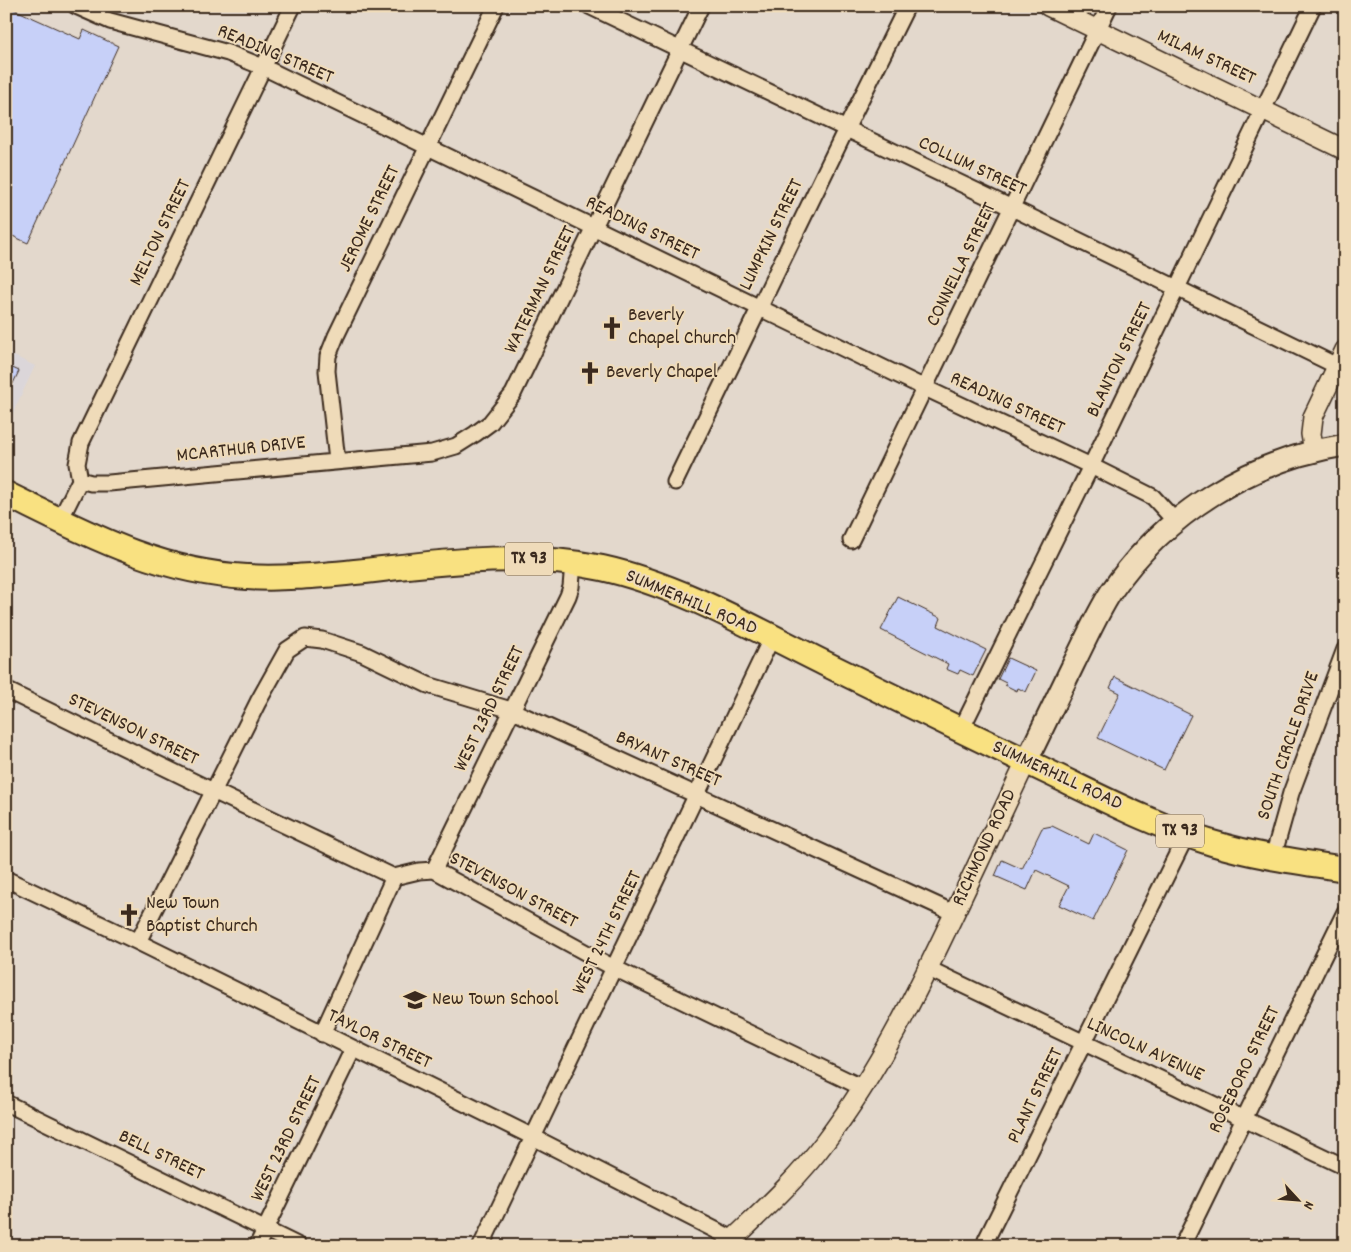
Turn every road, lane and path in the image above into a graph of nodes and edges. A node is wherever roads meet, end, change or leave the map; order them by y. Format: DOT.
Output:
graph roads {
  1 [pos="76,6"];
  2 [pos="293,6"];
  3 [pos="496,6"];
  4 [pos="589,6"];
  5 [pos="701,6"];
  6 [pos="907,6"];
  7 [pos="1048,6"];
  8 [pos="1109,6"];
  9 [pos="1313,6"];
  10 [pos="1097,31"];
  11 [pos="680,50"];
  12 [pos="263,67"];
  13 [pos="1263,110"];
  14 [pos="846,129"];
  15 [pos="428,147"];
  16 [pos="1345,150"];
  17 [pos="1012,208"];
  18 [pos="593,227"];
  19 [pos="1177,288"];
  20 [pos="759,307"];
  21 [pos="1341,358"];
  22 [pos="925,388"];
  23 [pos="1345,445"];
  24 [pos="1314,452"];
  25 [pos="406,455"];
  26 [pos="337,461"];
  27 [pos="1091,466"];
  28 [pos="80,480"];
  29 [pos="675,482"];
  30 [pos="6,494"];
  31 [pos="60,520"];
  32 [pos="1175,521"];
  33 [pos="851,540"];
  34 [pos="573,563"];
  35 [pos="772,638"];
  36 [pos="1345,649"];
  37 [pos="6,690"];
  38 [pos="511,710"];
  39 [pos="960,730"];
  40 [pos="1026,762"];
  41 [pos="213,791"];
  42 [pos="697,794"];
  43 [pos="1187,834"];
  44 [pos="1273,857"];
  45 [pos="434,870"];
  46 [pos="1345,870"];
  47 [pos="394,877"];
  48 [pos="6,879"];
  49 [pos="1345,912"];
  50 [pos="954,913"];
  51 [pos="138,942"];
  52 [pos="614,968"];
  53 [pos="928,969"];
  54 [pos="322,1034"];
  55 [pos="1084,1043"];
  56 [pos="353,1049"];
  57 [pos="863,1088"];
  58 [pos="6,1104"];
  59 [pos="1244,1119"];
  60 [pos="533,1137"];
  61 [pos="1345,1167"];
  62 [pos="265,1229"];
  63 [pos="986,1240"];
  64 [pos="729,1243"];
  65 [pos="257,1246"];
  66 [pos="299,1246"];
  67 [pos="481,1246"];
  68 [pos="1182,1246"];
  1 -- 12 [label="street, READING STREET"];
  2 -- 12 [label="street, MELTON STREET"];
  3 -- 15 [label="street, JEROME STREET"];
  4 -- 11 [label="street, COLLUM STREET"];
  5 -- 11 [label="street, WATERMAN STREET"];
  6 -- 14 [label="street, LUMPKIN STREET"];
  7 -- 10 [label="street, MILAM STREET"];
  8 -- 10 [label="street, CONNELLA STREET"];
  9 -- 13 [label="street, BLANTON STREET"];
  10 -- 13 [label="street, MILAM STREET"];
  10 -- 17 [label="street, CONNELLA STREET"];
  11 -- 14 [label="street, COLLUM STREET"];
  11 -- 18 [label="street, WATERMAN STREET"];
  12 -- 15 [label="street, READING STREET"];
  12 -- 28 [label="street, MELTON STREET"];
  13 -- 16 [label="street, MILAM STREET"];
  13 -- 19 [label="street, BLANTON STREET"];
  14 -- 17 [label="street, COLLUM STREET"];
  14 -- 20 [label="street, LUMPKIN STREET"];
  15 -- 18 [label="street, READING STREET"];
  15 -- 26 [label="street, JEROME STREET"];
  17 -- 19 [label="street, COLLUM STREET"];
  17 -- 22 [label="street, CONNELLA STREET"];
  18 -- 20 [label="street, READING STREET"];
  18 -- 25 [label="street, WATERMAN STREET"];
  19 -- 21 [label="street, COLLUM STREET"];
  19 -- 27 [label="street, BLANTON STREET"];
  20 -- 22 [label="street, READING STREET"];
  20 -- 29 [label="street, LUMPKIN STREET"];
  21 -- 24 [label="street"];
  22 -- 27 [label="street, READING STREET"];
  22 -- 33 [label="street, CONNELLA STREET"];
  23 -- 24 [label="main road, RICHMOND ROAD"];
  24 -- 32 [label="main road, RICHMOND ROAD"];
  25 -- 26 [label="street, MCARTHUR DRIVE"];
  26 -- 28 [label="street, MCARTHUR DRIVE"];
  27 -- 32 [label="street, READING STREET"];
  27 -- 39 [label="street, BLANTON STREET"];
  28 -- 31 [label="street"];
  30 -- 31 [label="main road, SUMMERHILL ROAD / TX 93"];
  31 -- 34 [label="main road, SUMMERHILL ROAD / TX 93"];
  32 -- 40 [label="main road, RICHMOND ROAD"];
  34 -- 35 [label="main road, SUMMERHILL ROAD / TX 93"];
  34 -- 38 [label="street, WEST 23RD STREET"];
  35 -- 39 [label="main road, SUMMERHILL ROAD / TX 93"];
  35 -- 42 [label="street, WEST 24TH STREET"];
  36 -- 44 [label="street, SOUTH CIRCLE DRIVE"];
  37 -- 41 [label="street, STEVENSON STREET"];
  38 -- 41 [label="street, BRYANT STREET"];
  38 -- 42 [label="street, BRYANT STREET"];
  38 -- 45 [label="street, WEST 23RD STREET"];
  39 -- 40 [label="main road, SUMMERHILL ROAD / TX 93"];
  40 -- 43 [label="main road, SUMMERHILL ROAD / TX 93"];
  40 -- 50 [label="street, RICHMOND ROAD"];
  41 -- 47 [label="street, STEVENSON STREET"];
  41 -- 51 [label="street, BRYANT STREET"];
  42 -- 50 [label="street, BRYANT STREET"];
  42 -- 52 [label="street, WEST 24TH STREET"];
  43 -- 44 [label="main road, SUMMERHILL ROAD / TX 93"];
  43 -- 55 [label="street, PLANT STREET"];
  44 -- 46 [label="main road, SUMMERHILL ROAD / TX 93"];
  45 -- 47 [label="street, STEVENSON STREET"];
  45 -- 52 [label="street, STEVENSON STREET"];
  47 -- 54 [label="street"];
  48 -- 51 [label="street, TAYLOR STREET"];
  49 -- 59 [label="street, ROSEBORO STREET"];
  50 -- 53 [label="street, RICHMOND ROAD"];
  51 -- 54 [label="street, TAYLOR STREET"];
  52 -- 57 [label="street, STEVENSON STREET"];
  52 -- 60 [label="street, WEST 24TH STREET"];
  53 -- 55 [label="street, LINCOLN AVENUE"];
  53 -- 57 [label="street, RICHMOND ROAD"];
  54 -- 56 [label="street, TAYLOR STREET"];
  55 -- 59 [label="street, LINCOLN AVENUE"];
  55 -- 63 [label="street, PLANT STREET"];
  56 -- 60 [label="street, TAYLOR STREET"];
  56 -- 62 [label="street, WEST 23RD STREET"];
  57 -- 64 [label="street, RICHMOND ROAD"];
  58 -- 62 [label="street, BELL STREET"];
  59 -- 61 [label="street, LINCOLN AVENUE"];
  59 -- 68 [label="street, ROSEBORO STREET"];
  60 -- 64 [label="street, TAYLOR STREET"];
  60 -- 67 [label="street, WEST 24TH STREET"];
  62 -- 65 [label="street, WEST 23RD STREET"];
  62 -- 66 [label="street, BELL STREET"];
}
